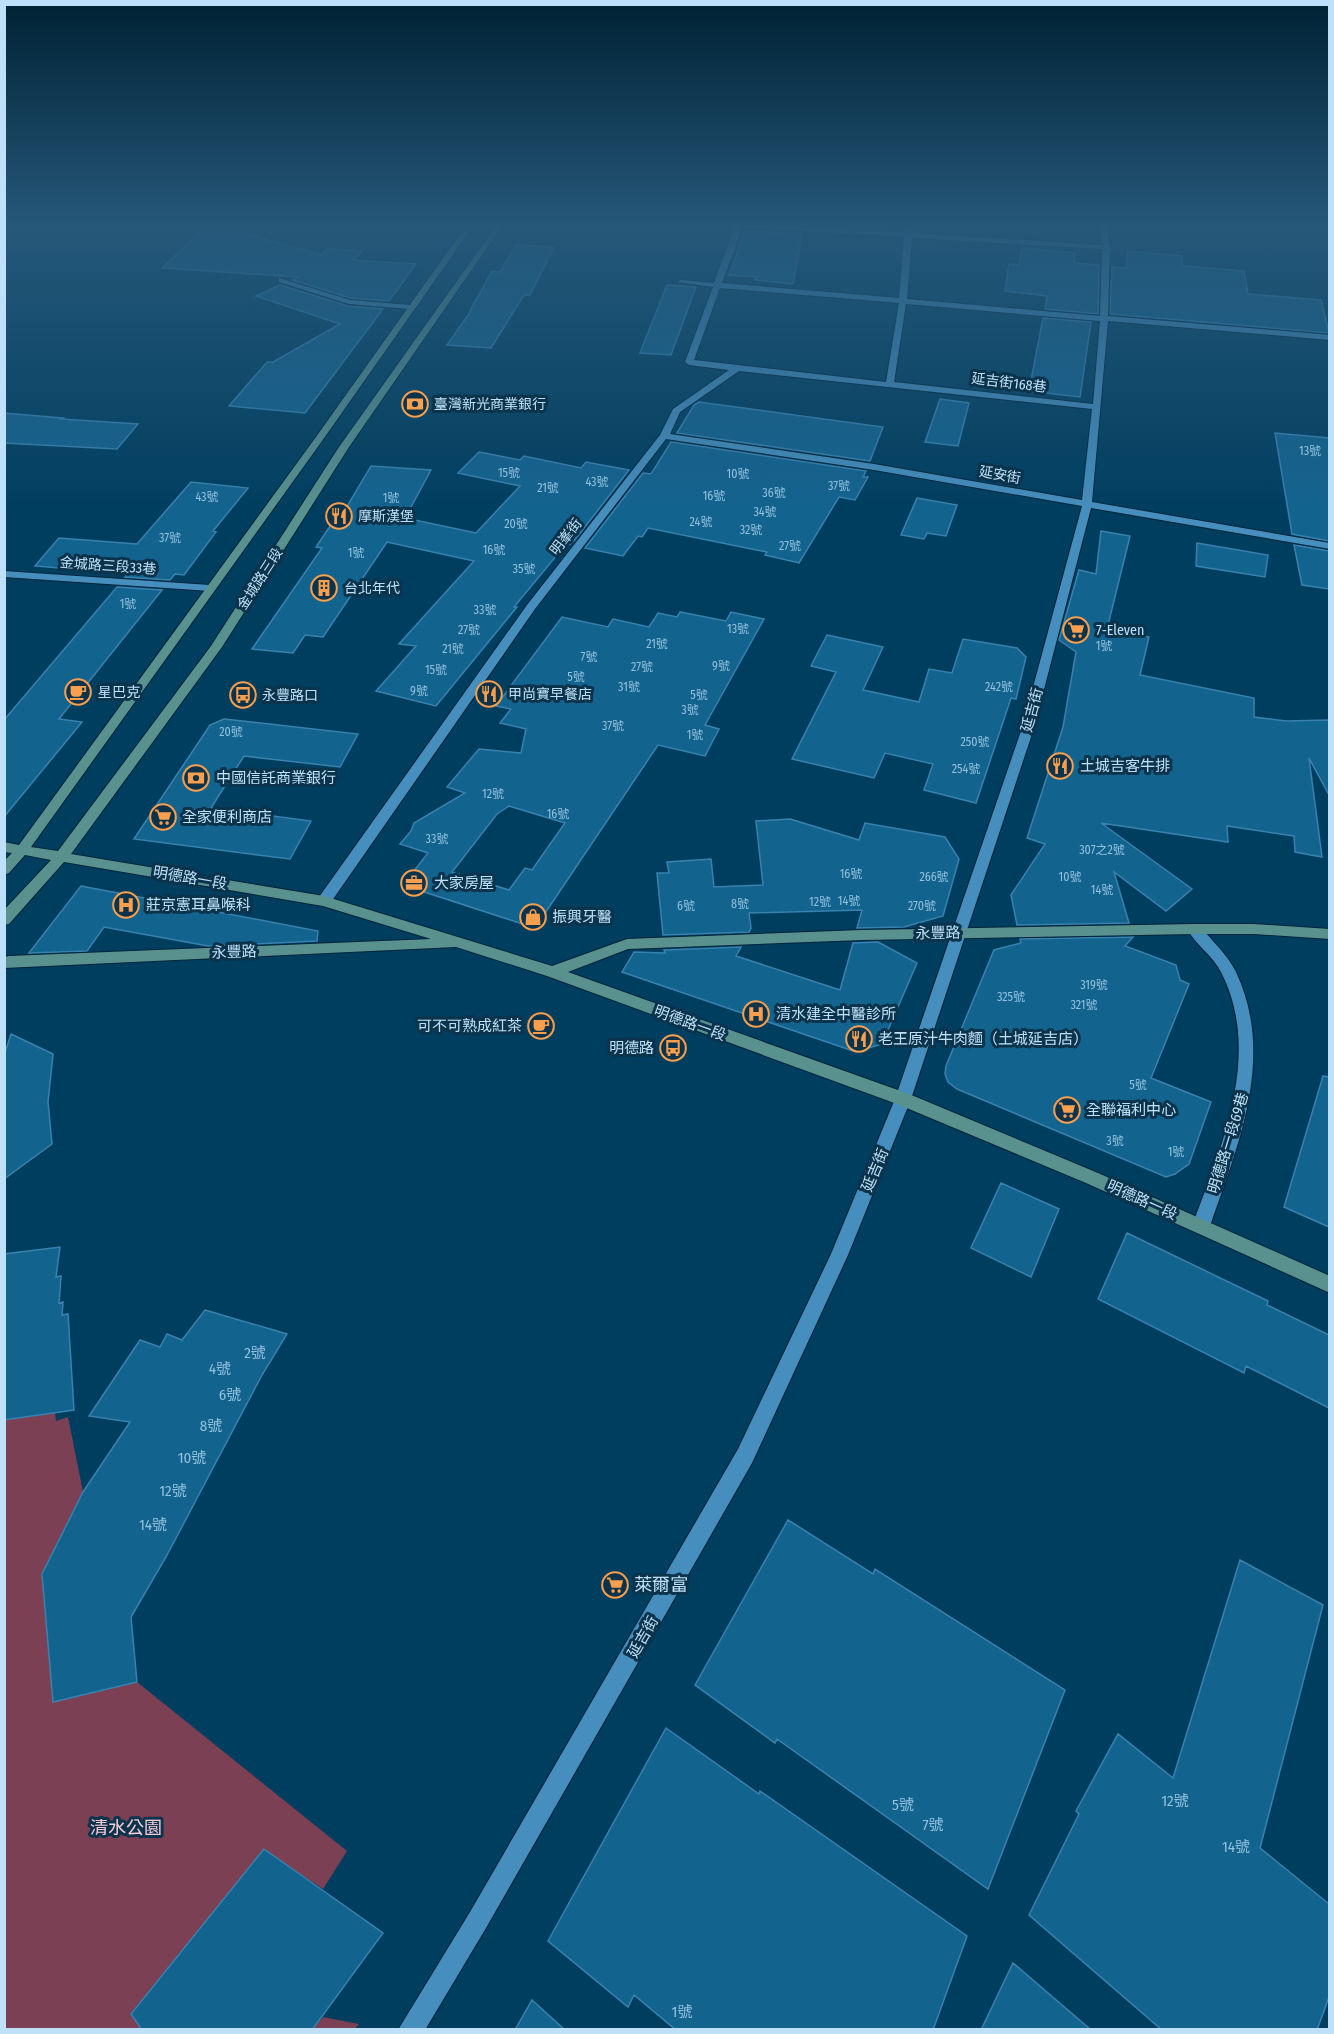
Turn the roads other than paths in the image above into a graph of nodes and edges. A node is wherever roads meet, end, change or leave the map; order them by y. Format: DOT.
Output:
graph roads {
  1 [pos="400,321"];
  2 [pos="432,321"];
  3 [pos="705,321"];
  4 [pos="900,321"];
  5 [pos="1104,321"];
  6 [pos="1146,321"];
  7 [pos="1329,338"];
  8 [pos="737,368"];
  9 [pos="890,383"];
  10 [pos="1097,407"];
  11 [pos="664,436"];
  12 [pos="1087,504"];
  13 [pos="1329,546"];
  14 [pos="9,574"];
  15 [pos="4,585"];
  16 [pos="210,588"];
  17 [pos="4,847"];
  18 [pos="23,849"];
  19 [pos="63,856"];
  20 [pos="4,870"];
  21 [pos="324,901"];
  22 [pos="4,920"];
  23 [pos="1194,929"];
  24 [pos="961,933"];
  25 [pos="1329,934"];
  26 [pos="465,944"];
  27 [pos="4,963"];
  28 [pos="552,972"];
  29 [pos="903,1100"];
  30 [pos="1201,1226"];
  31 [pos="1329,1285"];
  32 [pos="410,2030"];
  1 -- 16 [label="main road"];
  2 -- 19 [label="main road, 金城路三段"];
  3 -- 8 [label="street"];
  4 -- 9 [label="street"];
  5 -- 10 [label="street, 延吉街"];
  6 -- 7 [label="street"];
  8 -- 9 [label="street, 延吉街168巷"];
  8 -- 11 [label="street, 明峯街"];
  9 -- 10 [label="street, 延吉街168巷"];
  10 -- 12 [label="street, 延吉街"];
  11 -- 12 [label="street, 延安街"];
  11 -- 21 [label="street, 明峯街"];
  12 -- 13 [label="street, 延安街"];
  12 -- 24 [label="street, 延吉街"];
  14 -- 15 [label="street"];
  14 -- 16 [label="street, 金城路三段33巷"];
  16 -- 18 [label="main road"];
  17 -- 18 [label="main road, 明德路一段"];
  18 -- 19 [label="main road, 明德路一段"];
  18 -- 20 [label="main road"];
  19 -- 21 [label="main road, 明德路一段"];
  19 -- 22 [label="main road, 金城路三段"];
  21 -- 26 [label="main road, 明德路一段"];
  23 -- 24 [label="main road, 永豐路"];
  23 -- 25 [label="main road, 永豐路"];
  23 -- 30 [label="street, 明德路一段69巷"];
  24 -- 28 [label="main road, 永豐路"];
  24 -- 29 [label="street, 延吉街"];
  26 -- 27 [label="main road, 永豐路"];
  26 -- 28 [label="main road, 明德路一段"];
  28 -- 29 [label="main road, 明德路一段"];
  29 -- 30 [label="main road, 明德路一段"];
  29 -- 32 [label="street, 延吉街"];
  30 -- 31 [label="main road, 明德路一段"];
}
